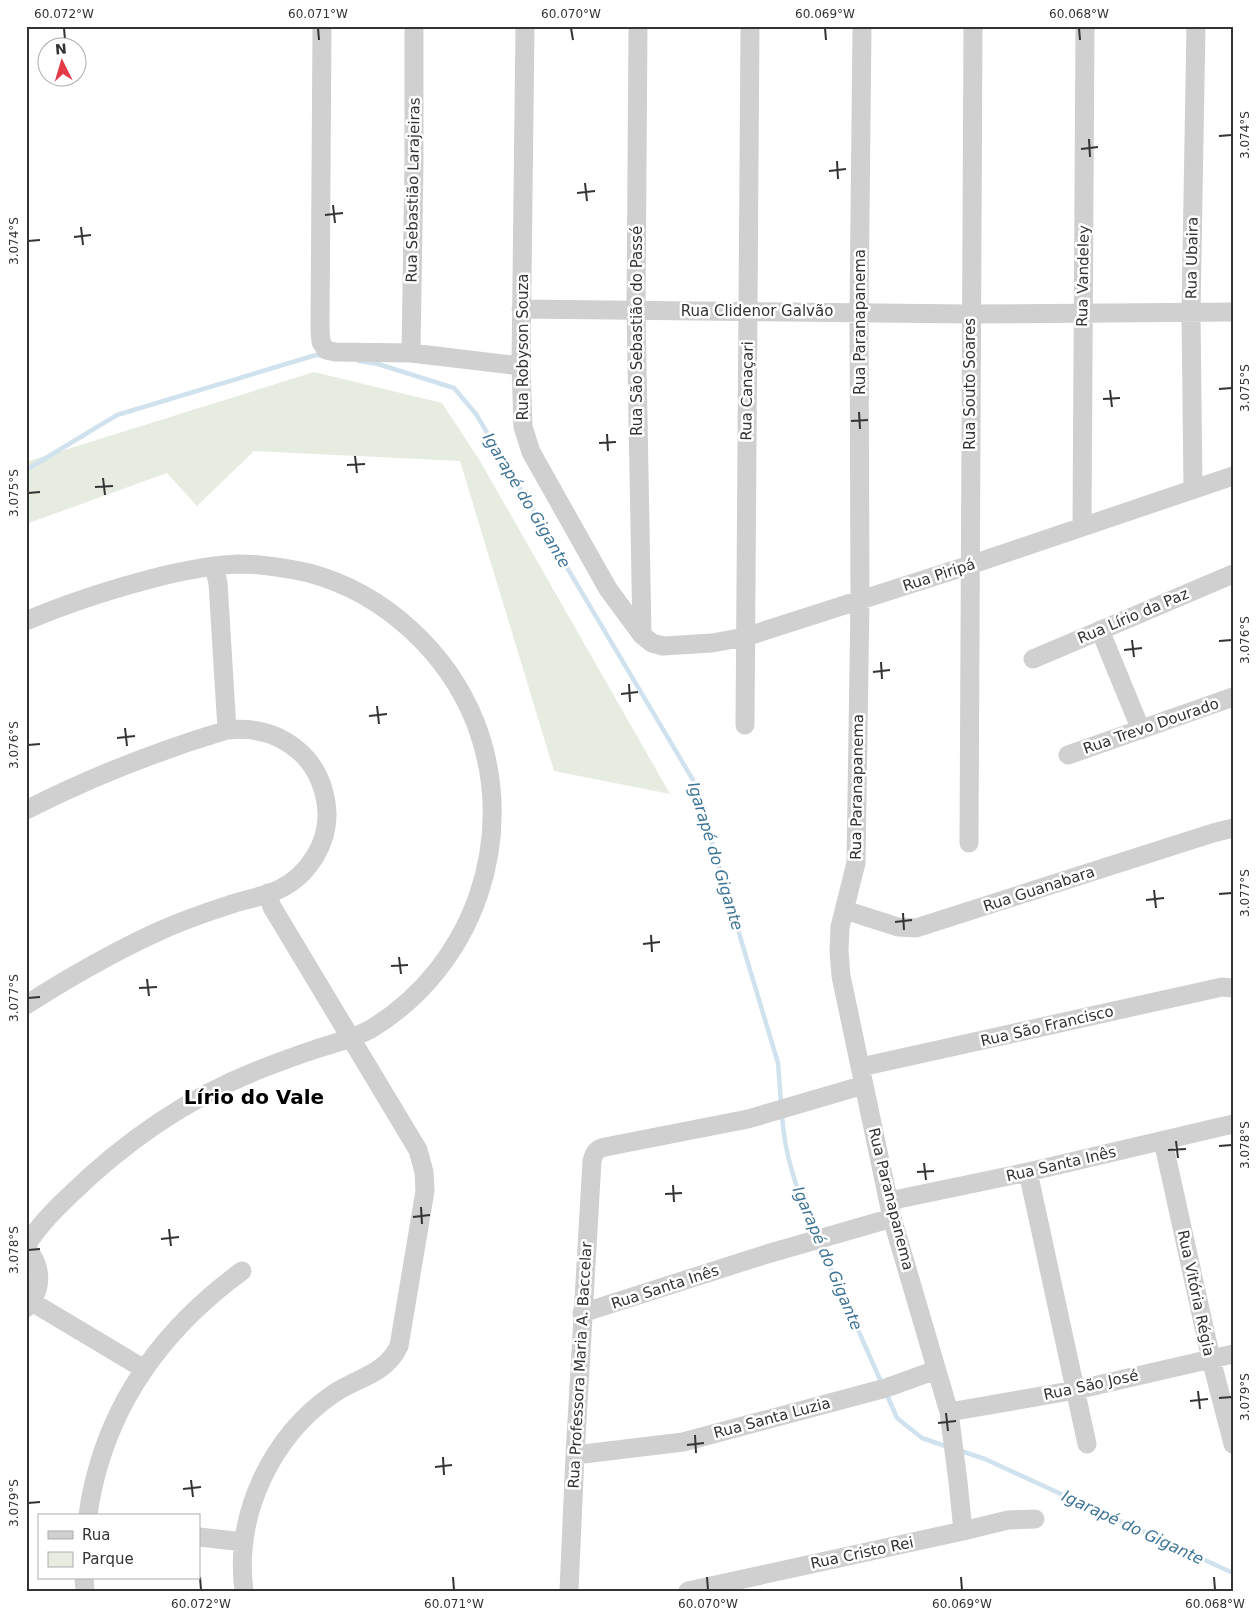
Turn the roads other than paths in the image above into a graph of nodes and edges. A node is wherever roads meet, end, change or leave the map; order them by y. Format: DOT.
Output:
graph roads {
  1 [pos="322,26"];
  2 [pos="414,26"];
  3 [pos="525,26"];
  4 [pos="638,26"];
  5 [pos="750,26"];
  6 [pos="862,26"];
  7 [pos="973,26"];
  8 [pos="1085,26"];
  9 [pos="1196,26"];
  10 [pos="522,309"];
  11 [pos="636,310"];
  12 [pos="749,312"];
  13 [pos="859,312"];
  14 [pos="1191,312"];
  15 [pos="1233,312"];
  16 [pos="970,314"];
  17 [pos="1083,314"];
  18 [pos="411,353"];
  19 [pos="521,366"];
  20 [pos="1233,476"];
  21 [pos="1193,489"];
  22 [pos="1082,526"];
  23 [pos="970,565"];
  24 [pos="214,566"];
  25 [pos="1233,574"];
  26 [pos="860,600"];
  27 [pos="26,621"];
  28 [pos="1100,630"];
  29 [pos="642,635"];
  30 [pos="745,637"];
  31 [pos="1033,659"];
  32 [pos="1233,697"];
  33 [pos="745,725"];
  34 [pos="227,730"];
  35 [pos="1141,730"];
  36 [pos="1068,755"];
  37 [pos="26,810"];
  38 [pos="1233,828"];
  39 [pos="969,843"];
  40 [pos="268,894"];
  41 [pos="845,910"];
  42 [pos="1233,988"];
  43 [pos="26,1006"];
  44 [pos="350,1040"];
  45 [pos="862,1067"];
  46 [pos="864,1085"];
  47 [pos="1233,1124"];
  48 [pos="1163,1140"];
  49 [pos="1028,1172"];
  50 [pos="891,1209"];
  51 [pos="26,1247"];
  52 [pos="242,1271"];
  53 [pos="29,1305"];
  54 [pos="582,1313"];
  55 [pos="1233,1354"];
  56 [pos="1210,1359"];
  57 [pos="144,1369"];
  58 [pos="936,1370"];
  59 [pos="1076,1390"];
  60 [pos="949,1412"];
  61 [pos="1086,1444"];
  62 [pos="1233,1444"];
  63 [pos="574,1455"];
  64 [pos="88,1514"];
  65 [pos="1035,1519"];
  66 [pos="963,1531"];
  67 [pos="200,1537"];
  68 [pos="244,1542"];
  69 [pos="244,1591"];
  70 [pos="569,1591"];
  71 [pos="688,1591"];
  1 -- 18 [label="street"];
  2 -- 18 [label="street, Rua Sebastião Larajeiras"];
  3 -- 10 [label="street, Rua Robyson Souza"];
  4 -- 11 [label="street, Rua São Sebastião do Passé"];
  5 -- 12 [label="street, Rua Canaçari"];
  6 -- 13 [label="street, Rua Paranapanema"];
  7 -- 16 [label="street, Rua Souto Soares"];
  8 -- 17 [label="street, Rua Vandeley"];
  9 -- 14 [label="street, Rua Ubaira"];
  10 -- 11 [label="street, Rua Clidenor Galvão"];
  10 -- 19 [label="street, Rua Robyson Souza"];
  11 -- 12 [label="street, Rua Clidenor Galvão"];
  11 -- 29 [label="street, Rua São Sebastião do Passé"];
  12 -- 13 [label="street, Rua Clidenor Galvão"];
  12 -- 30 [label="street, Rua Canaçari"];
  13 -- 16 [label="street, Rua Clidenor Galvão"];
  13 -- 26 [label="street, Rua Paranapanema"];
  14 -- 15 [label="street, Rua Clidenor Galvão"];
  14 -- 17 [label="street, Rua Clidenor Galvão"];
  14 -- 21 [label="street, Rua Ubaira"];
  16 -- 17 [label="street, Rua Clidenor Galvão"];
  16 -- 23 [label="street, Rua Souto Soares"];
  17 -- 22 [label="street, Rua Vandeley"];
  18 -- 19 [label="street"];
  19 -- 29 [label="street, Rua Robyson Souza"];
  20 -- 21 [label="street, Rua Piripá"];
  21 -- 22 [label="street, Rua Piripá"];
  22 -- 23 [label="street, Rua Piripá"];
  23 -- 26 [label="street, Rua Piripá"];
  23 -- 39 [label="street, Rua Souto Soares"];
  24 -- 27 [label="street"];
  24 -- 34 [label="street"];
  24 -- 44 [label="street"];
  25 -- 28 [label="street, Rua Lírio da Paz"];
  26 -- 30 [label="street, Rua Piripá"];
  26 -- 41 [label="street, Rua Paranapanema"];
  28 -- 31 [label="street, Rua Lírio da Paz"];
  28 -- 35 [label="street"];
  29 -- 30 [label="street, Rua Piripá"];
  30 -- 33 [label="street, Rua Canaçari"];
  32 -- 35 [label="street, Rua Trevo Dourado"];
  34 -- 37 [label="street"];
  34 -- 40 [label="street"];
  35 -- 36 [label="street, Rua Trevo Dourado"];
  38 -- 41 [label="street, Rua Guanabara"];
  40 -- 43 [label="street"];
  40 -- 44 [label="street"];
  41 -- 45 [label="street, Rua Paranapanema"];
  42 -- 45 [label="street, Rua São Francisco"];
  44 -- 51 [label="street"];
  44 -- 68 [label="street"];
  45 -- 46 [label="street, Rua Paranapanema"];
  46 -- 50 [label="street, Rua Paranapanema"];
  46 -- 54 [label="street, Rua Professora Maria A. Baccelar"];
  47 -- 48 [label="street, Rua Santa Inês"];
  48 -- 49 [label="street, Rua Santa Inês"];
  48 -- 56 [label="street, Rua Vitória Régia"];
  49 -- 50 [label="street, Rua Santa Inês"];
  49 -- 59 [label="street"];
  50 -- 54 [label="street, Rua Santa Inês"];
  50 -- 58 [label="street, Rua Paranapanema"];
  51 -- 53 [label="street"];
  52 -- 57 [label="street"];
  53 -- 57 [label="street"];
  54 -- 63 [label="street, Rua Professora Maria A. Baccelar"];
  55 -- 56 [label="street, Rua São José"];
  56 -- 59 [label="street, Rua São José"];
  56 -- 62 [label="street, Rua Vitória Régia"];
  57 -- 64 [label="street"];
  58 -- 60 [label="street, Rua Paranapanema"];
  58 -- 63 [label="street, Rua Santa Luzia"];
  59 -- 60 [label="street, Rua São José"];
  59 -- 61 [label="street"];
  60 -- 66 [label="street, Rua Paranapanema"];
  63 -- 70 [label="street, Rua Professora Maria A. Baccelar"];
  65 -- 66 [label="street, Rua Cristo Rei"];
  66 -- 71 [label="street, Rua Cristo Rei"];
  67 -- 68 [label="street"];
  68 -- 69 [label="street"];
}
